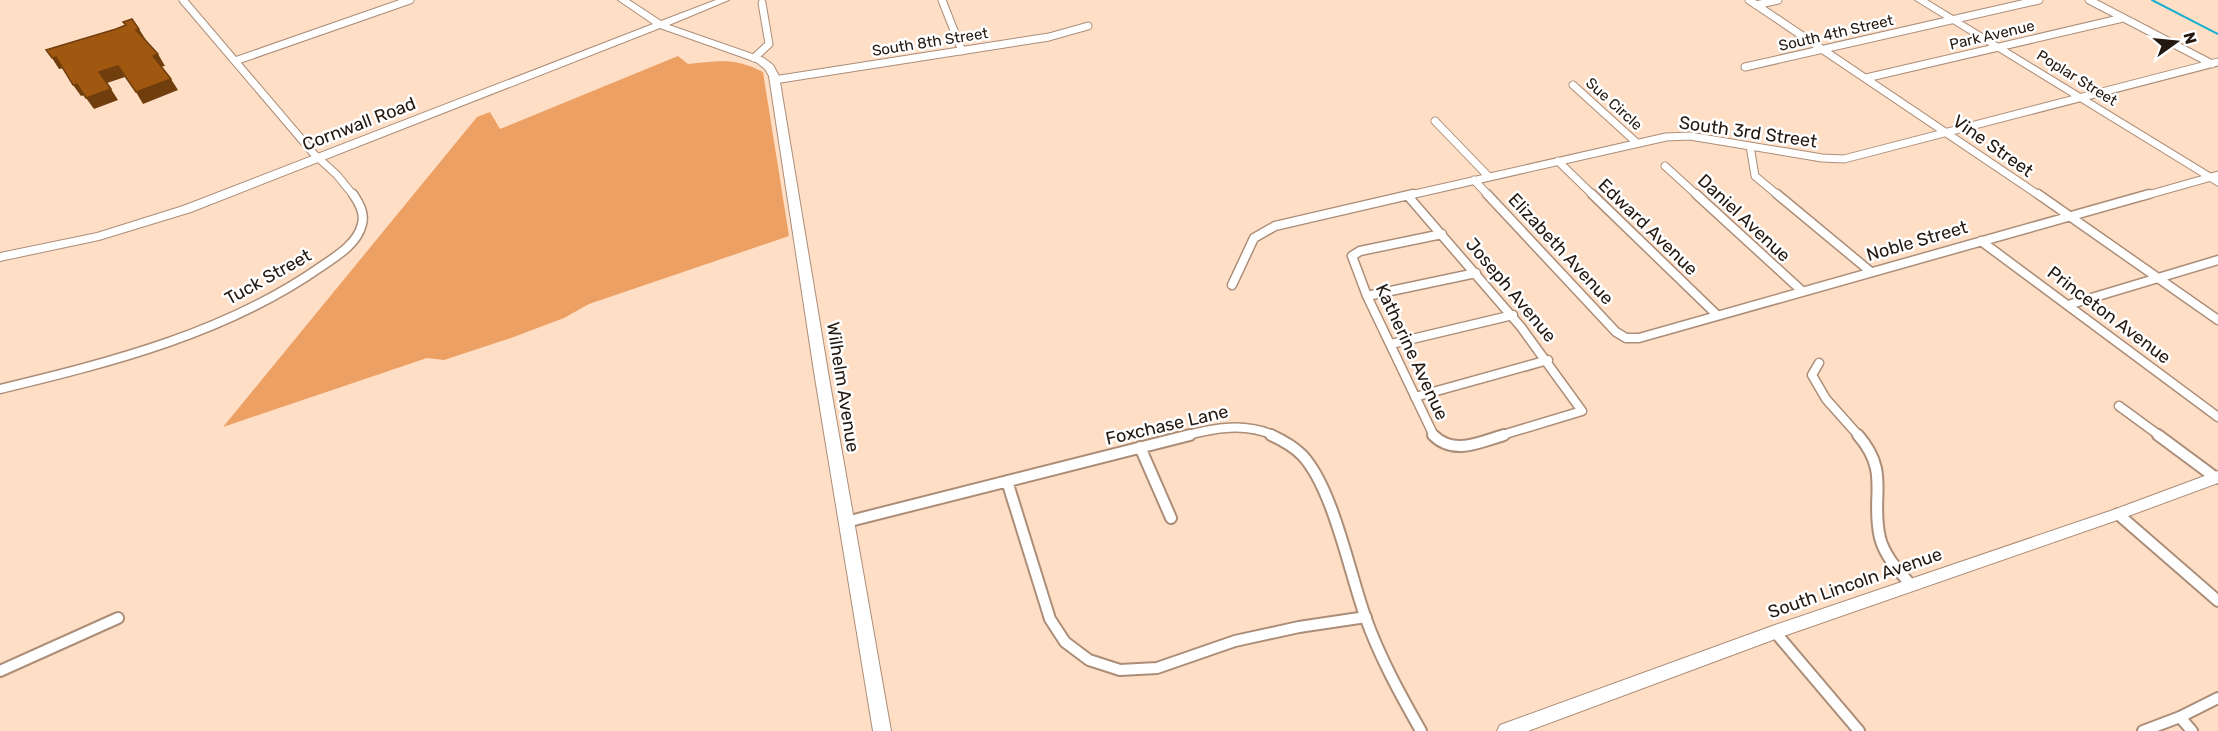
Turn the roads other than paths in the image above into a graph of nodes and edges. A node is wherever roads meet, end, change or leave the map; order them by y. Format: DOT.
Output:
graph roads {
  1 [pos="183,0"];
  2 [pos="410,0"];
  3 [pos="623,0"];
  4 [pos="724,0"];
  5 [pos="942,0"];
  6 [pos="1778,0"];
  7 [pos="1920,0"];
  8 [pos="2039,0"];
  9 [pos="2089,0"];
  10 [pos="1752,2"];
  11 [pos="762,3"];
  12 [pos="2123,18"];
  13 [pos="1953,19"];
  14 [pos="660,25"];
  15 [pos="1088,26"];
  16 [pos="1997,46"];
  17 [pos="1824,50"];
  18 [pos="962,51"];
  19 [pos="754,57"];
  20 [pos="235,62"];
  21 [pos="2216,64"];
  22 [pos="1745,67"];
  23 [pos="1866,78"];
  24 [pos="774,80"];
  25 [pos="1572,84"];
  26 [pos="2080,97"];
  27 [pos="1435,122"];
  28 [pos="1948,132"];
  29 [pos="1636,143"];
  30 [pos="1750,146"];
  31 [pos="320,158"];
  32 [pos="1558,161"];
  33 [pos="1665,166"];
  34 [pos="1489,177"];
  35 [pos="2215,178"];
  36 [pos="1474,180"];
  37 [pos="1408,196"];
  38 [pos="2068,216"];
  39 [pos="1442,234"];
  40 [pos="1981,241"];
  41 [pos="0,257"];
  42 [pos="2218,260"];
  43 [pos="1871,272"];
  44 [pos="1476,273"];
  45 [pos="2158,279"];
  46 [pos="1232,285"];
  47 [pos="1802,291"];
  48 [pos="1367,296"];
  49 [pos="2068,305"];
  50 [pos="1513,315"];
  51 [pos="1717,315"];
  52 [pos="2218,320"];
  53 [pos="1626,338"];
  54 [pos="1391,344"];
  55 [pos="1548,360"];
  56 [pos="1819,363"];
  57 [pos="0,389"];
  58 [pos="1415,397"];
  59 [pos="2119,406"];
  60 [pos="1582,411"];
  61 [pos="2218,417"];
  62 [pos="1140,447"];
  63 [pos="2217,477"];
  64 [pos="1007,481"];
  65 [pos="2118,514"];
  66 [pos="1171,518"];
  67 [pos="846,522"];
  68 [pos="1911,585"];
  69 [pos="2218,601"];
  70 [pos="118,618"];
  71 [pos="1366,618"];
  72 [pos="1775,632"];
  73 [pos="0,671"];
  74 [pos="2218,698"];
  75 [pos="2180,717"];
  76 [pos="882,731"];
  77 [pos="1421,731"];
  78 [pos="1506,731"];
  79 [pos="1859,731"];
  80 [pos="2143,731"];
  81 [pos="2192,731"];
  1 -- 20 [label="street, Tuck Street"];
  2 -- 20 [label="street"];
  3 -- 14 [label="street"];
  4 -- 14 [label="street, Cornwall Road"];
  5 -- 18 [label="street"];
  6 -- 10 [label="street"];
  7 -- 13 [label="street, Poplar Street"];
  8 -- 13 [label="street, South 4th Street"];
  9 -- 12 [label="street"];
  10 -- 17 [label="street, Vine Street"];
  11 -- 19 [label="street"];
  12 -- 16 [label="street, Park Avenue"];
  12 -- 21 [label="street"];
  13 -- 16 [label="street, Poplar Street"];
  13 -- 17 [label="street, South 4th Street"];
  14 -- 19 [label="street"];
  14 -- 31 [label="street, Cornwall Road"];
  15 -- 18 [label="street, South 8th Street"];
  16 -- 23 [label="street, Park Avenue"];
  16 -- 26 [label="street, Poplar Street"];
  17 -- 22 [label="street, South 4th Street"];
  17 -- 23 [label="street, Vine Street"];
  18 -- 24 [label="street, South 8th Street"];
  19 -- 24 [label="street"];
  20 -- 31 [label="street, Tuck Street"];
  21 -- 26 [label="street, South 3rd Street"];
  23 -- 28 [label="street, Vine Street"];
  24 -- 67 [label="street, Wilhelm Avenue"];
  25 -- 29 [label="street, Sue Circle"];
  26 -- 28 [label="street, South 3rd Street"];
  26 -- 35 [label="street, Poplar Street"];
  27 -- 34 [label="street"];
  28 -- 30 [label="street, South 3rd Street"];
  28 -- 38 [label="street, Vine Street"];
  29 -- 30 [label="street, South 3rd Street"];
  29 -- 32 [label="street, South 3rd Street"];
  30 -- 43 [label="street"];
  31 -- 41 [label="street, Cornwall Road"];
  31 -- 57 [label="street, Tuck Street"];
  32 -- 34 [label="street, South 3rd Street"];
  32 -- 51 [label="street, Edward Avenue"];
  33 -- 47 [label="street, Daniel Avenue"];
  34 -- 36 [label="street, South 3rd Street"];
  35 -- 38 [label="street, Noble Street"];
  36 -- 37 [label="street, South 3rd Street"];
  36 -- 53 [label="street, Elizabeth Avenue"];
  37 -- 39 [label="street, Joseph Avenue"];
  37 -- 46 [label="street, South 3rd Street"];
  38 -- 40 [label="street, Noble Street"];
  38 -- 45 [label="street, Vine Street"];
  39 -- 44 [label="street, Joseph Avenue"];
  39 -- 48 [label="street, Katherine Avenue"];
  40 -- 43 [label="street, Noble Street"];
  40 -- 49 [label="street, Princeton Avenue"];
  42 -- 45 [label="street"];
  43 -- 47 [label="street, Noble Street"];
  44 -- 48 [label="street"];
  44 -- 50 [label="street, Joseph Avenue"];
  45 -- 49 [label="street"];
  45 -- 52 [label="street, Vine Street"];
  47 -- 51 [label="street, Noble Street"];
  48 -- 54 [label="street, Katherine Avenue"];
  49 -- 61 [label="street, Princeton Avenue"];
  50 -- 54 [label="street"];
  50 -- 55 [label="street, Joseph Avenue"];
  51 -- 53 [label="street, Noble Street"];
  54 -- 58 [label="street, Katherine Avenue"];
  55 -- 58 [label="street"];
  55 -- 60 [label="street, Joseph Avenue"];
  56 -- 68 [label="street"];
  58 -- 60 [label="street, Katherine Avenue"];
  59 -- 63 [label="street"];
  62 -- 64 [label="street, Foxchase Lane"];
  62 -- 66 [label="street"];
  62 -- 71 [label="street, Foxchase Lane"];
  63 -- 65 [label="street, South Lincoln Avenue"];
  64 -- 67 [label="street, Foxchase Lane"];
  64 -- 71 [label="street"];
  65 -- 68 [label="street, South Lincoln Avenue"];
  65 -- 69 [label="street"];
  67 -- 76 [label="street, Wilhelm Avenue"];
  68 -- 72 [label="street, South Lincoln Avenue"];
  70 -- 73 [label="street"];
  71 -- 77 [label="street, Foxchase Lane"];
  72 -- 78 [label="street, South Lincoln Avenue"];
  72 -- 79 [label="street"];
  74 -- 75 [label="street"];
  75 -- 80 [label="street"];
  75 -- 81 [label="street"];
}
